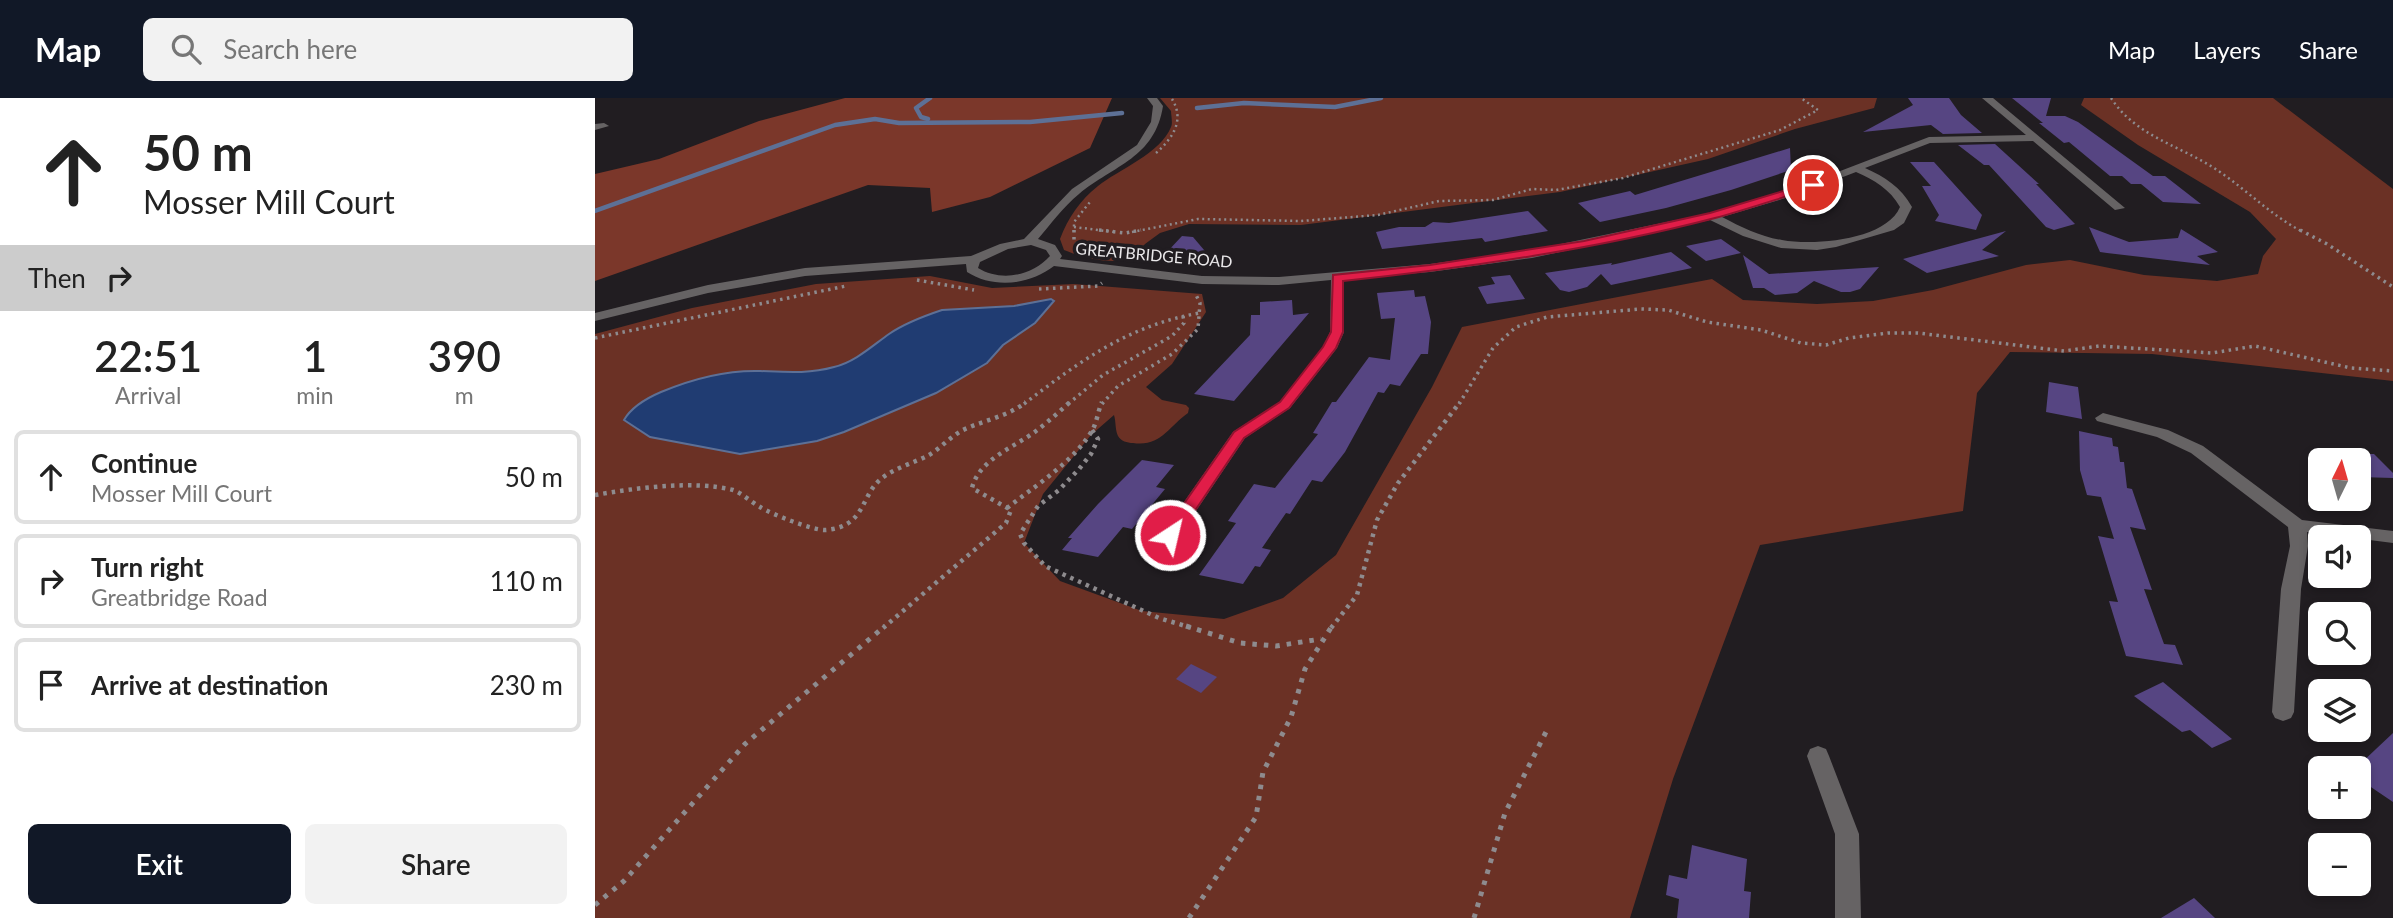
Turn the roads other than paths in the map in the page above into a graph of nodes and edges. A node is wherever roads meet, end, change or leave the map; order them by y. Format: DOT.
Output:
graph roads {
  1 [pos="1151,98"];
  2 [pos="1987,98"];
  3 [pos="2033,138"];
  4 [pos="1855,168"];
  5 [pos="2119,208"];
  6 [pos="1712,216"];
  7 [pos="1028,242"];
  8 [pos="974,260"];
  9 [pos="1052,262"];
  10 [pos="1337,278"];
  11 [pos="595,317"];
  12 [pos="2103,418"];
  13 [pos="2297,525"];
  14 [pos="2393,537"];
  15 [pos="1156,555"];
  16 [pos="2283,712"];
  17 [pos="1818,756"];
  18 [pos="1848,918"];
  1 -- 7 [label="street"];
  2 -- 3 [label="street"];
  3 -- 4 [label="street, GREATBRIDGE ROAD"];
  3 -- 5 [label="street"];
  4 -- 6 [label="street, GREATBRIDGE ROAD"];
  4 -- 6 [label="street"];
  6 -- 10 [label="street, GREATBRIDGE ROAD"];
  7 -- 8 [label="street"];
  7 -- 9 [label="street, GREATBRIDGE ROAD"];
  8 -- 9 [label="street, GREATBRIDGE ROAD"];
  8 -- 11 [label="street"];
  9 -- 10 [label="street, GREATBRIDGE ROAD"];
  10 -- 15 [label="street"];
  12 -- 13 [label="street"];
  13 -- 14 [label="street"];
  13 -- 16 [label="street"];
  17 -- 18 [label="street"];
}
